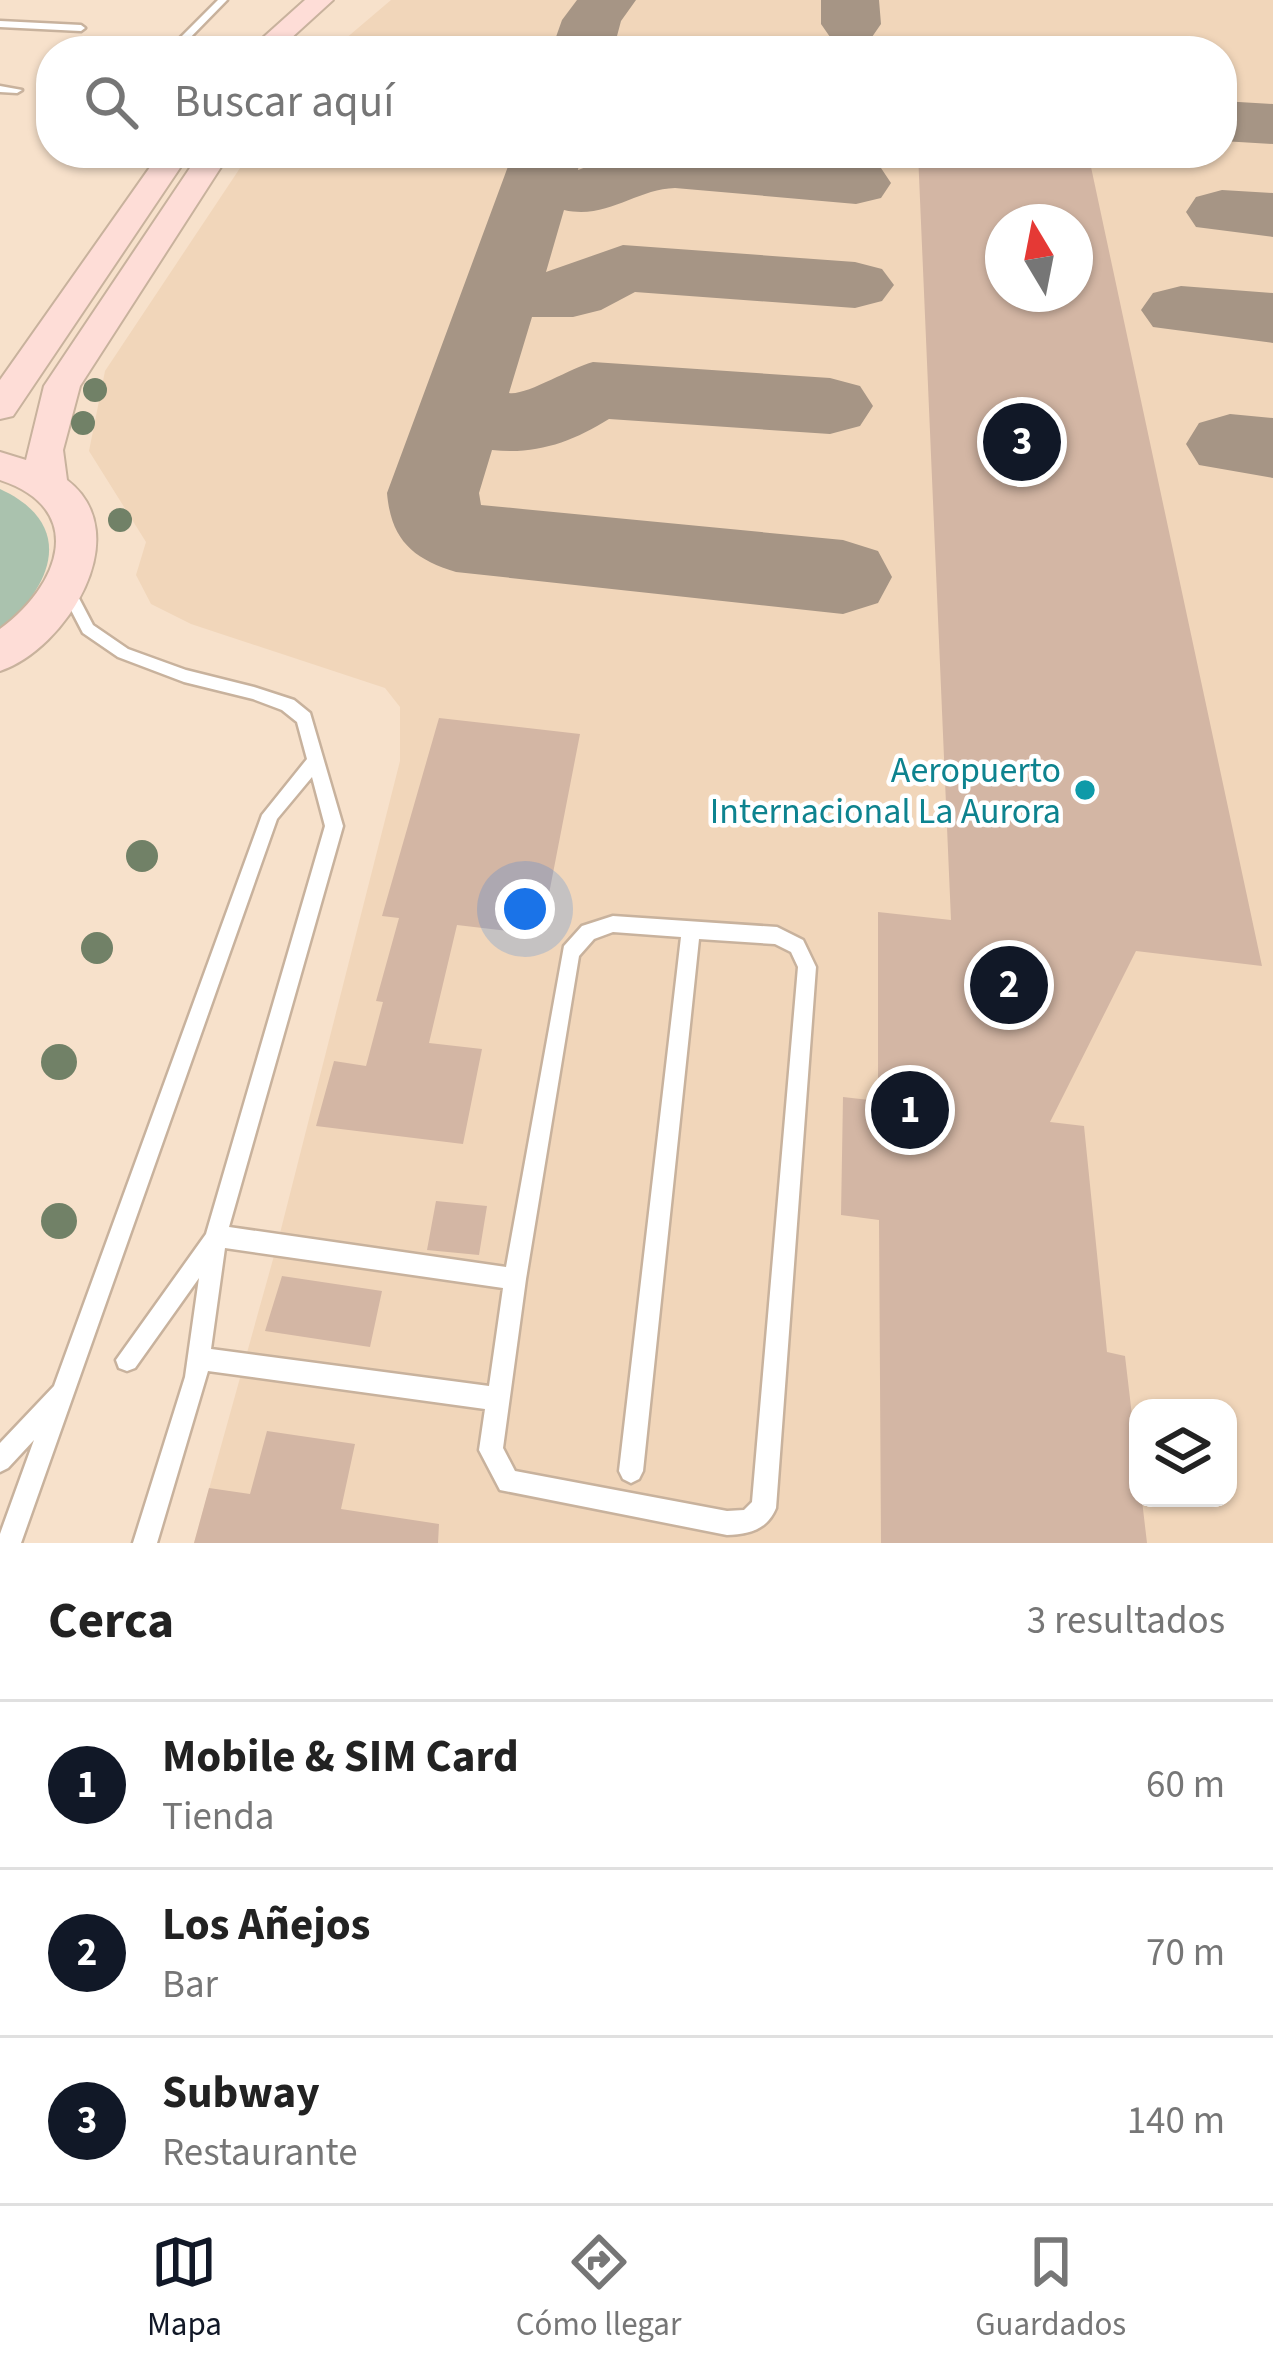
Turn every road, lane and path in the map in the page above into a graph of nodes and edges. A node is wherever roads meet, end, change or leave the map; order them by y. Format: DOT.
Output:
graph roads {
  1 [pos="223,0"];
  2 [pos="332,6"];
  3 [pos="0,24"];
  4 [pos="81,28"];
  5 [pos="187,36"];
  6 [pos="285,36"];
  7 [pos="311,36"];
  8 [pos="0,89"];
  9 [pos="17,90"];
  10 [pos="165,168"];
  11 [pos="205,168"];
  12 [pos="0,407"];
  13 [pos="0,466"];
  14 [pos="47,482"];
  15 [pos="66,586"];
  16 [pos="0,652"];
  17 [pos="314,763"];
  18 [pos="691,930"];
  19 [pos="216,1236"];
  20 [pos="515,1279"];
  21 [pos="199,1359"];
  22 [pos="127,1360"];
  23 [pos="69,1379"];
  24 [pos="497,1400"];
  25 [pos="0,1460"];
  26 [pos="631,1471"];
  27 [pos="9,1543"];
  28 [pos="145,1543"];
  1 -- 5 [label="lane"];
  2 -- 6 [label="main road"];
  2 -- 7 [label="main road"];
  3 -- 4 [label="lane"];
  8 -- 9 [label="lane"];
  10 -- 12 [label="main road"];
  11 -- 14 [label="main road"];
  13 -- 14 [label="main road"];
  14 -- 15 [label="main road"];
  15 -- 16 [label="main road"];
  15 -- 17 [label="lane"];
  17 -- 19 [label="lane"];
  17 -- 23 [label="lane"];
  18 -- 20 [label="lane"];
  18 -- 24 [label="lane"];
  18 -- 26 [label="lane"];
  19 -- 20 [label="lane"];
  19 -- 21 [label="lane"];
  19 -- 22 [label="lane"];
  20 -- 24 [label="lane"];
  21 -- 24 [label="lane"];
  21 -- 28 [label="lane"];
  23 -- 25 [label="lane"];
  23 -- 27 [label="lane"];
}
